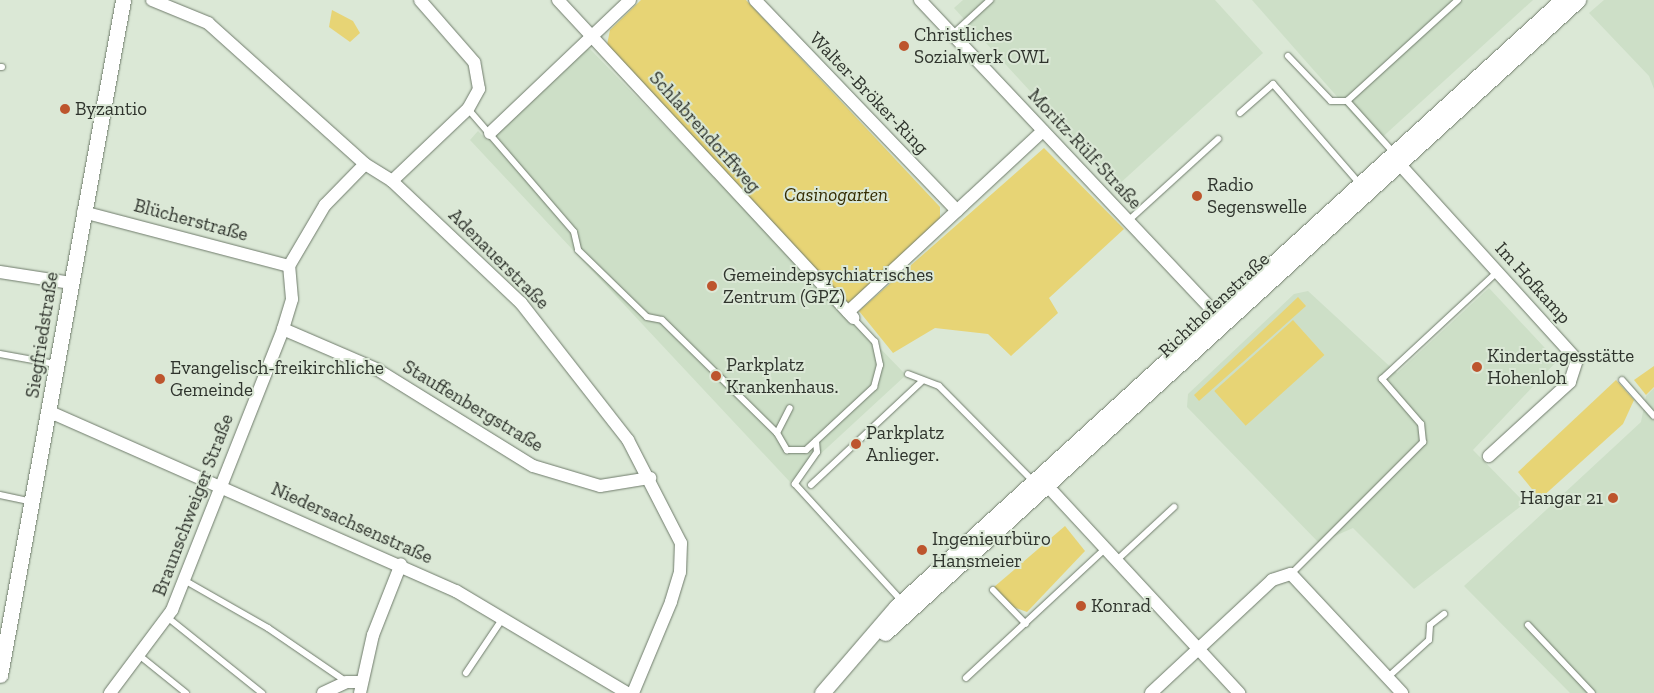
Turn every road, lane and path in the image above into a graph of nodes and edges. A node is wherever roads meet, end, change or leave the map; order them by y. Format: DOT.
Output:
graph roads {
  1 [pos="123,0"];
  2 [pos="152,0"];
  3 [pos="195,0"];
  4 [pos="420,0"];
  5 [pos="558,0"];
  6 [pos="630,0"];
  7 [pos="755,0"];
  8 [pos="920,0"];
  9 [pos="990,0"];
  10 [pos="1458,0"];
  11 [pos="1578,0"];
  12 [pos="1557,9"];
  13 [pos="189,12"];
  14 [pos="592,35"];
  15 [pos="952,35"];
  16 [pos="1288,56"];
  17 [pos="1347,100"];
  18 [pos="468,109"];
  19 [pos="1240,113"];
  20 [pos="1043,131"];
  21 [pos="490,133"];
  22 [pos="1218,139"];
  23 [pos="1396,158"];
  24 [pos="365,164"];
  25 [pos="1379,174"];
  26 [pos="392,181"];
  27 [pos="1360,184"];
  28 [pos="957,211"];
  29 [pos="83,212"];
  30 [pos="1127,222"];
  31 [pos="289,266"];
  32 [pos="0,272"];
  33 [pos="1497,272"];
  34 [pos="71,283"];
  35 [pos="1237,304"];
  36 [pos="851,315"];
  37 [pos="1221,319"];
  38 [pos="283,329"];
  39 [pos="0,354"];
  40 [pos="55,364"];
  41 [pos="908,374"];
  42 [pos="1622,380"];
  43 [pos="922,381"];
  44 [pos="790,408"];
  45 [pos="50,412"];
  46 [pos="1654,416"];
  47 [pos="777,432"];
  48 [pos="816,441"];
  49 [pos="1489,456"];
  50 [pos="650,478"];
  51 [pos="220,484"];
  52 [pos="811,485"];
  53 [pos="1036,487"];
  54 [pos="0,495"];
  55 [pos="33,502"];
  56 [pos="1174,507"];
  57 [pos="1106,548"];
  58 [pos="1117,560"];
  59 [pos="401,564"];
  60 [pos="1291,574"];
  61 [pos="184,580"];
  62 [pos="993,590"];
  63 [pos="904,607"];
  64 [pos="1444,614"];
  65 [pos="167,617"];
  66 [pos="504,617"];
  67 [pos="1026,624"];
  68 [pos="1528,626"];
  69 [pos="1198,648"];
  70 [pos="140,656"];
  71 [pos="466,673"];
  72 [pos="0,675"];
  73 [pos="1388,677"];
  74 [pos="966,678"];
  75 [pos="346,682"];
  76 [pos="361,688"];
  77 [pos="110,693"];
  78 [pos="186,693"];
  79 [pos="262,693"];
  80 [pos="323,693"];
  81 [pos="627,693"];
  82 [pos="633,693"];
  83 [pos="822,693"];
  84 [pos="1151,693"];
  85 [pos="1239,693"];
  86 [pos="1402,693"];
  87 [pos="1592,693"];
  1 -- 29 [label="street, Siegfriedstraße"];
  2 -- 13 [label="street, Adenauerstraße"];
  3 -- 13 [label="street"];
  4 -- 18 [label="street"];
  5 -- 14 [label="street"];
  6 -- 14 [label="street"];
  7 -- 28 [label="street, Walter-Bröker-Ring"];
  8 -- 15 [label="street, Moritz-Rülf-Straße"];
  9 -- 15 [label="lane"];
  10 -- 17 [label="lane"];
  11 -- 12 [label="street, Richthofenstraße"];
  12 -- 23 [label="street, Richthofenstraße"];
  13 -- 24 [label="street, Adenauerstraße"];
  14 -- 21 [label="street"];
  14 -- 36 [label="street, Schlabrendorffweg"];
  15 -- 20 [label="street, Moritz-Rülf-Straße"];
  16 -- 17 [label="lane"];
  17 -- 23 [label="lane"];
  18 -- 21 [label="lane"];
  18 -- 26 [label="street"];
  19 -- 27 [label="lane"];
  20 -- 28 [label="street"];
  20 -- 30 [label="street, Moritz-Rülf-Straße"];
  21 -- 47 [label="lane"];
  22 -- 30 [label="lane"];
  23 -- 25 [label="street, Richthofenstraße"];
  23 -- 33 [label="street, Im Hofkamp"];
  24 -- 26 [label="street, Adenauerstraße"];
  24 -- 31 [label="street"];
  25 -- 27 [label="street, Richthofenstraße"];
  25 -- 35 [label="street, Richthofenstraße"];
  26 -- 50 [label="street, Adenauerstraße"];
  27 -- 35 [label="street, Richthofenstraße"];
  28 -- 36 [label="street"];
  29 -- 31 [label="street, Blücherstraße"];
  29 -- 34 [label="street, Siegfriedstraße"];
  30 -- 37 [label="street, Moritz-Rülf-Straße"];
  31 -- 38 [label="street, Braunschweiger Straße"];
  32 -- 34 [label="street"];
  33 -- 49 [label="street, Im Hofkamp"];
  33 -- 60 [label="lane"];
  34 -- 40 [label="street, Siegfriedstraße"];
  35 -- 37 [label="street, Richthofenstraße"];
  36 -- 48 [label="lane"];
  37 -- 53 [label="street, Richthofenstraße"];
  38 -- 50 [label="street, Stauffenbergstraße"];
  38 -- 51 [label="street, Braunschweiger Straße"];
  39 -- 40 [label="lane"];
  40 -- 45 [label="street, Siegfriedstraße"];
  41 -- 43 [label="lane"];
  42 -- 46 [label="lane"];
  43 -- 52 [label="lane"];
  43 -- 53 [label="lane"];
  44 -- 47 [label="lane"];
  45 -- 51 [label="street, Niedersachsenstraße"];
  45 -- 55 [label="street, Siegfriedstraße"];
  47 -- 48 [label="lane"];
  48 -- 63 [label="lane"];
  50 -- 82 [label="street, Adenauerstraße"];
  51 -- 59 [label="street, Niedersachsenstraße"];
  51 -- 61 [label="street, Braunschweiger Straße"];
  53 -- 57 [label="street"];
  53 -- 63 [label="street, Richthofenstraße"];
  54 -- 55 [label="lane"];
  55 -- 72 [label="street, Siegfriedstraße"];
  56 -- 58 [label="lane"];
  57 -- 58 [label="street"];
  57 -- 67 [label="lane"];
  58 -- 69 [label="street"];
  59 -- 66 [label="street, Niedersachsenstraße"];
  59 -- 76 [label="street"];
  60 -- 69 [label="street"];
  60 -- 73 [label="street"];
  61 -- 65 [label="street, Braunschweiger Straße"];
  61 -- 75 [label="lane"];
  62 -- 67 [label="lane"];
  63 -- 83 [label="street, Richthofenstraße"];
  64 -- 73 [label="lane"];
  65 -- 70 [label="street, Braunschweiger Straße"];
  65 -- 79 [label="lane"];
  66 -- 71 [label="lane"];
  66 -- 81 [label="street, Niedersachsenstraße"];
  67 -- 74 [label="lane"];
  68 -- 87 [label="lane"];
  69 -- 84 [label="street"];
  69 -- 85 [label="street"];
  70 -- 77 [label="street, Braunschweiger Straße"];
  70 -- 78 [label="lane"];
  73 -- 86 [label="street"];
  75 -- 76 [label="street"];
  75 -- 80 [label="street"];
}
